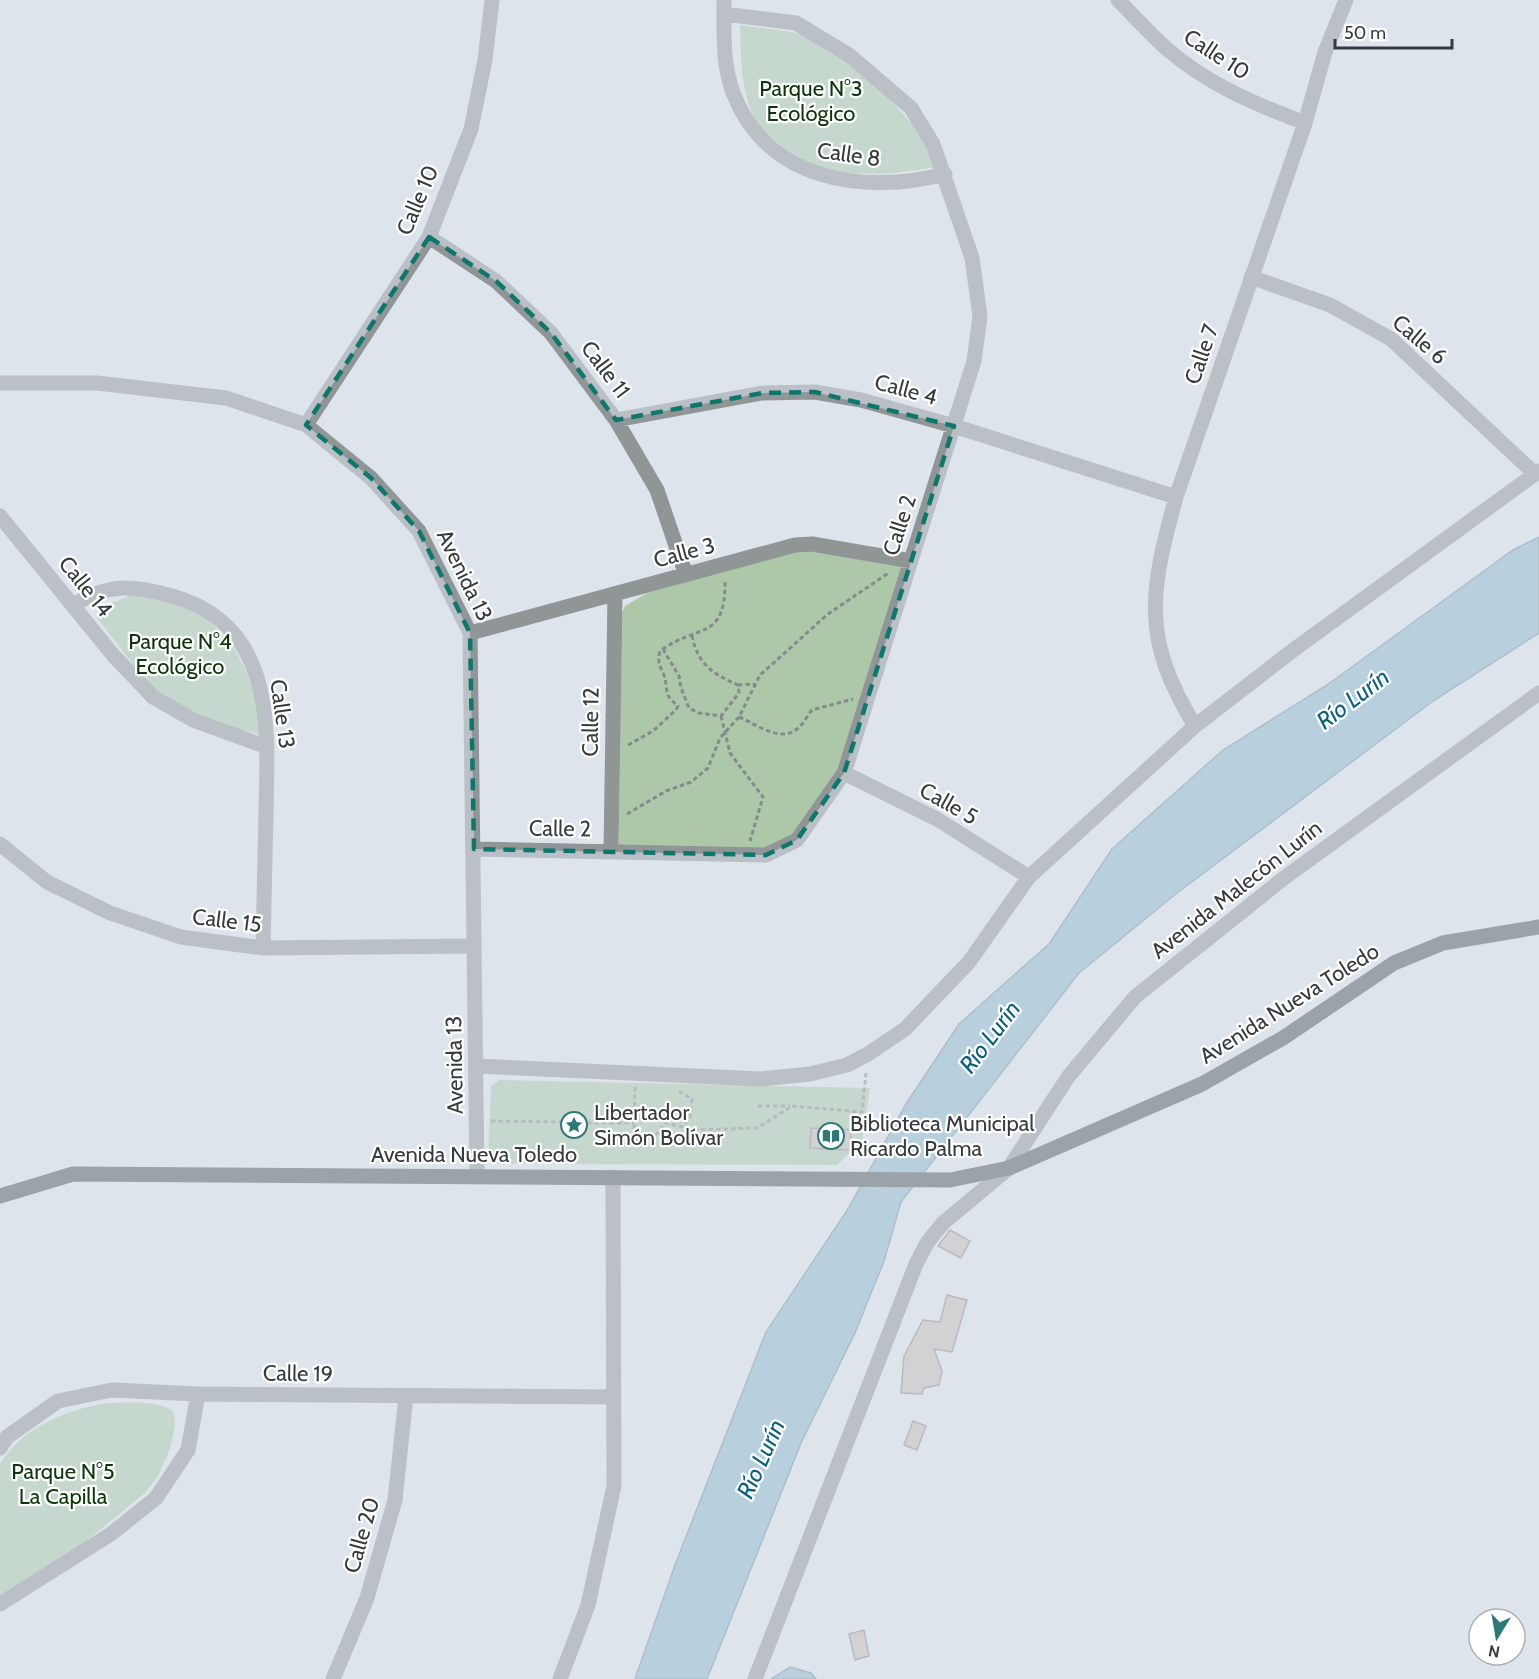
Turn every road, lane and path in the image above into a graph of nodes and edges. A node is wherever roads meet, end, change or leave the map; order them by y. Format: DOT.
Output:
graph roads {
  1 [pos="492,0"];
  2 [pos="1118,0"];
  3 [pos="1346,0"];
  4 [pos="724,7"];
  5 [pos="1305,123"];
  6 [pos="945,174"];
  7 [pos="429,237"];
  8 [pos="1251,278"];
  9 [pos="0,382"];
  10 [pos="616,420"];
  11 [pos="306,425"];
  12 [pos="954,426"];
  13 [pos="1537,472"];
  14 [pos="1176,497"];
  15 [pos="0,516"];
  16 [pos="911,561"];
  17 [pos="686,574"];
  18 [pos="716,578"];
  19 [pos="615,594"];
  20 [pos="73,605"];
  21 [pos="470,633"];
  22 [pos="692,634"];
  23 [pos="663,649"];
  24 [pos="754,684"];
  25 [pos="738,685"];
  26 [pos="1538,698"];
  27 [pos="678,705"];
  28 [pos="687,706"];
  29 [pos="853,708"];
  30 [pos="721,716"];
  31 [pos="739,717"];
  32 [pos="1195,726"];
  33 [pos="724,733"];
  34 [pos="625,736"];
  35 [pos="267,747"];
  36 [pos="844,773"];
  37 [pos="623,806"];
  38 [pos="0,844"];
  39 [pos="474,849"];
  40 [pos="611,852"];
  41 [pos="746,854"];
  42 [pos="1029,877"];
  43 [pos="1539,927"];
  44 [pos="474,946"];
  45 [pos="263,948"];
  46 [pos="868,1054"];
  47 [pos="476,1066"];
  48 [pos="636,1073"];
  49 [pos="635,1089"];
  50 [pos="646,1090"];
  51 [pos="668,1091"];
  52 [pos="758,1106"];
  53 [pos="792,1106"];
  54 [pos="477,1120"];
  55 [pos="562,1122"];
  56 [pos="587,1123"];
  57 [pos="634,1123"];
  58 [pos="682,1127"];
  59 [pos="1009,1168"];
  60 [pos="477,1177"];
  61 [pos="614,1177"];
  62 [pos="0,1196"];
  63 [pos="198,1394"];
  64 [pos="406,1396"];
  65 [pos="614,1397"];
  66 [pos="2,1438"];
  67 [pos="0,1604"];
  68 [pos="333,1679"];
  69 [pos="560,1679"];
  70 [pos="755,1679"];
  1 -- 7 [label="street, Calle 10"];
  2 -- 5 [label="street, Calle 10"];
  3 -- 5 [label="street, Calle 7"];
  4 -- 6 [label="street, Calle 2"];
  4 -- 6 [label="street, Calle 8"];
  5 -- 8 [label="street, Calle 7"];
  6 -- 12 [label="street, Calle 2"];
  7 -- 10 [label="street, Calle 11"];
  7 -- 11 [label="street, Calle 10"];
  8 -- 13 [label="street, Calle 6"];
  8 -- 14 [label="street, Calle 7"];
  9 -- 11 [label="street, Avenida 13"];
  10 -- 12 [label="street, Calle 4"];
  10 -- 17 [label="street, Calle 11"];
  11 -- 21 [label="street, Avenida 13"];
  12 -- 14 [label="street, Calle 4"];
  12 -- 16 [label="street, Calle 2"];
  13 -- 32 [label="street"];
  14 -- 32 [label="street, Calle 7"];
  15 -- 20 [label="street, Calle 14"];
  16 -- 17 [label="street, Calle 3"];
  16 -- 24 [label="path"];
  16 -- 36 [label="street, Calle 2"];
  17 -- 19 [label="street, Calle 3"];
  18 -- 22 [label="path"];
  19 -- 21 [label="street, Calle 3"];
  19 -- 40 [label="street, Calle 12"];
  20 -- 35 [label="street, Calle 14"];
  20 -- 35 [label="street, Calle 13"];
  21 -- 39 [label="street, Avenida 13"];
  22 -- 23 [label="path"];
  22 -- 25 [label="path"];
  23 -- 27 [label="path"];
  23 -- 28 [label="path"];
  24 -- 25 [label="path"];
  24 -- 31 [label="path"];
  25 -- 30 [label="path"];
  26 -- 59 [label="street, Avenida Malecón Lurín"];
  27 -- 28 [label="path"];
  27 -- 34 [label="path"];
  28 -- 30 [label="path"];
  29 -- 31 [label="path"];
  30 -- 33 [label="path"];
  31 -- 33 [label="path"];
  32 -- 42 [label="street"];
  33 -- 37 [label="path"];
  33 -- 41 [label="path"];
  35 -- 45 [label="street, Calle 13"];
  36 -- 41 [label="street, Calle 2"];
  36 -- 42 [label="street, Calle 5"];
  38 -- 45 [label="street, Calle 15"];
  39 -- 40 [label="street, Calle 2"];
  39 -- 44 [label="street, Avenida 13"];
  40 -- 41 [label="street, Calle 2"];
  42 -- 46 [label="street"];
  43 -- 59 [label="main road, Avenida Nueva Toledo"];
  44 -- 45 [label="street, Calle 15"];
  44 -- 47 [label="street, Avenida 13"];
  46 -- 48 [label="street"];
  46 -- 53 [label="path"];
  47 -- 48 [label="street"];
  47 -- 54 [label="street, Avenida 13"];
  48 -- 49 [label="path"];
  49 -- 50 [label="path"];
  49 -- 57 [label="path"];
  51 -- 58 [label="path"];
  52 -- 53 [label="path"];
  53 -- 58 [label="path"];
  54 -- 55 [label="path"];
  54 -- 60 [label="street, Avenida 13"];
  56 -- 57 [label="path"];
  57 -- 58 [label="path"];
  59 -- 61 [label="main road, Avenida Nueva Toledo"];
  59 -- 70 [label="street, Avenida Malecón Lurín"];
  60 -- 61 [label="main road, Avenida Nueva Toledo"];
  60 -- 62 [label="main road, Avenida Nueva Toledo"];
  61 -- 65 [label="street"];
  63 -- 64 [label="street, Calle 19"];
  63 -- 66 [label="street, Calle 19"];
  63 -- 67 [label="street"];
  64 -- 65 [label="street, Calle 19"];
  64 -- 68 [label="street, Calle 20"];
  65 -- 69 [label="street"];
}
